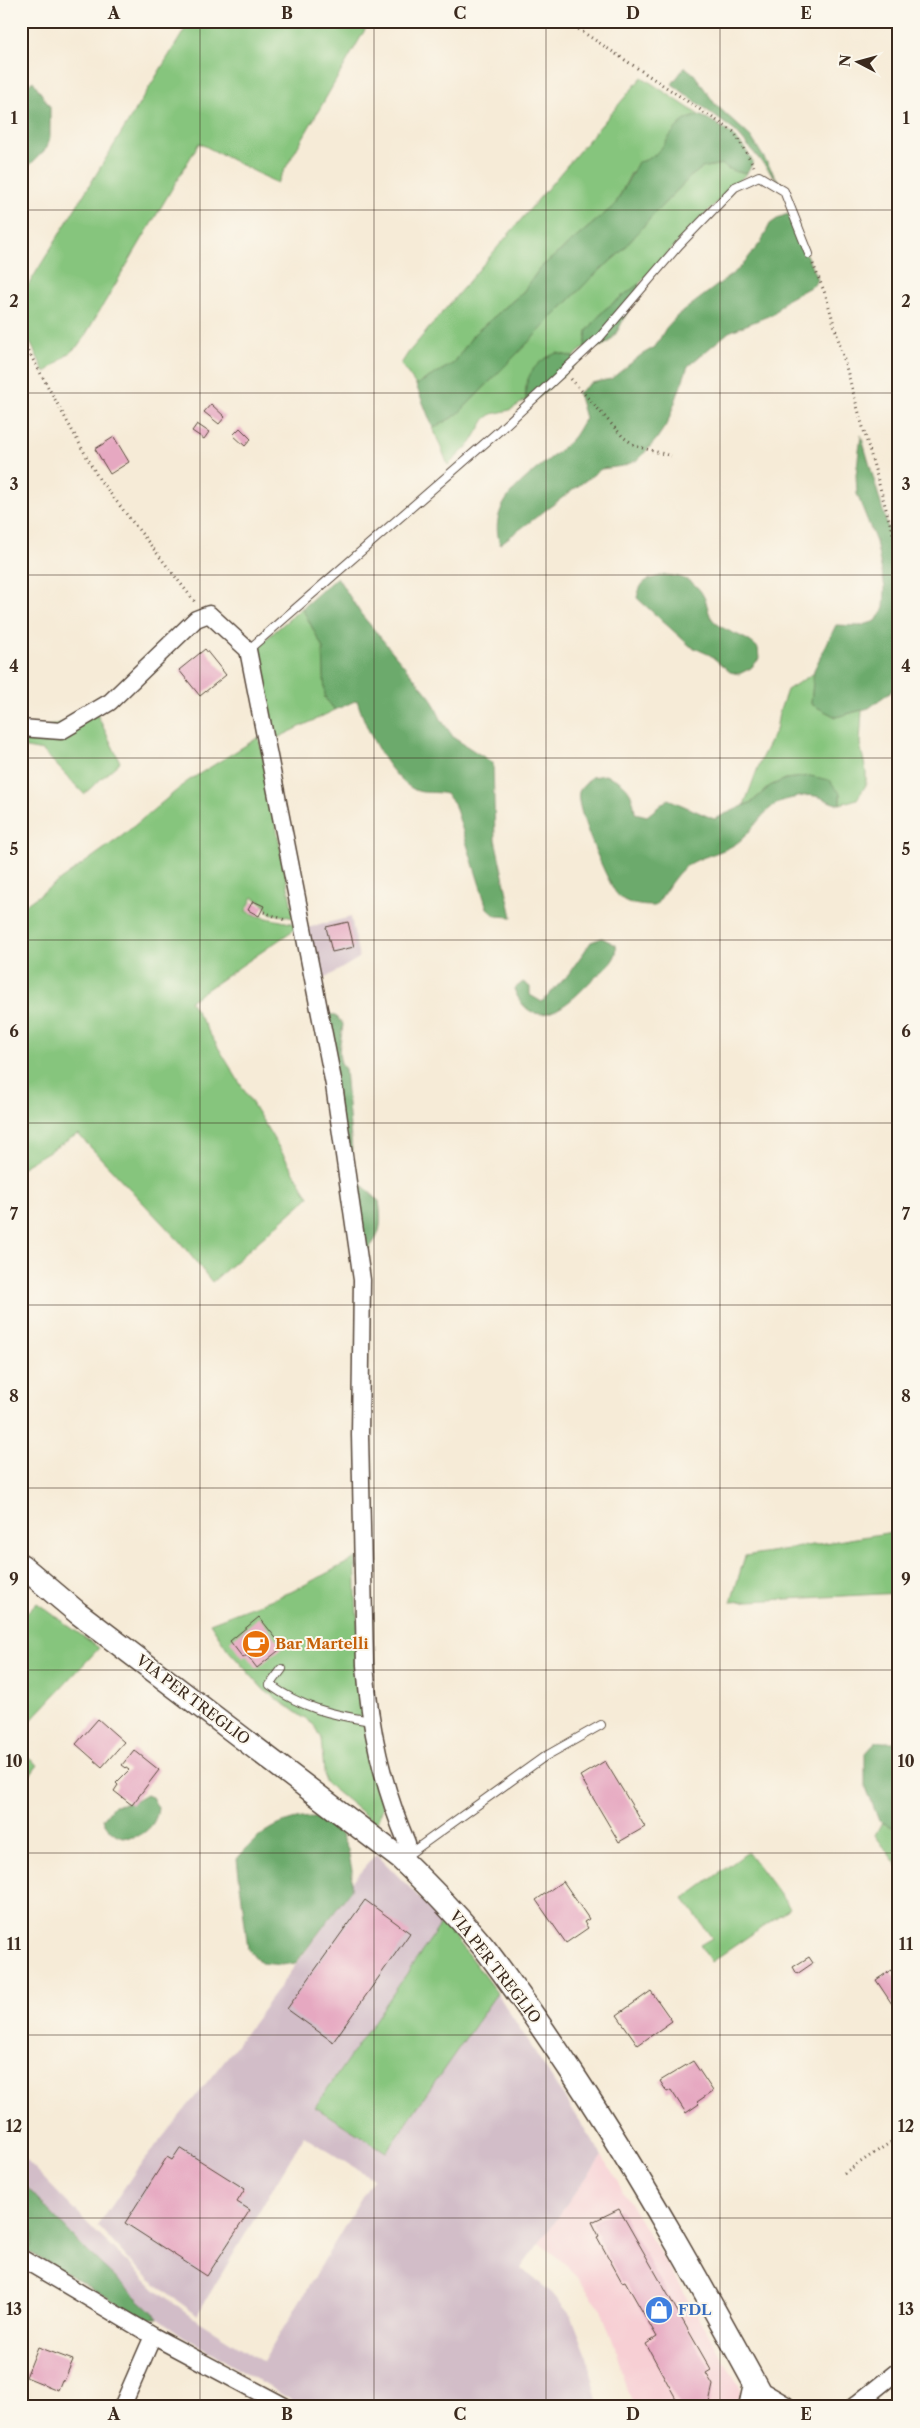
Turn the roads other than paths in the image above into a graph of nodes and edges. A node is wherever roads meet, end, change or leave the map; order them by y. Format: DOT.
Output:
graph roads {
  1 [pos="809,254"];
  2 [pos="248,650"];
  3 [pos="21,728"];
  4 [pos="21,1565"];
  5 [pos="282,1669"];
  6 [pos="372,1721"];
  7 [pos="601,1725"];
  8 [pos="401,1859"];
  9 [pos="21,2258"];
  10 [pos="153,2336"];
  11 [pos="899,2370"];
  12 [pos="756,2397"];
  13 [pos="122,2407"];
  14 [pos="286,2407"];
  15 [pos="784,2407"];
  16 [pos="853,2407"];
  1 -- 2 [label="lane"];
  2 -- 3 [label="street"];
  2 -- 6 [label="street"];
  4 -- 8 [label="main road, VIA PER TREGLIO"];
  5 -- 6 [label="lane"];
  6 -- 8 [label="street"];
  7 -- 8 [label="lane"];
  8 -- 12 [label="main road, VIA PER TREGLIO"];
  9 -- 10 [label="street"];
  10 -- 13 [label="street"];
  10 -- 14 [label="street"];
  11 -- 16 [label="street"];
  12 -- 15 [label="main road"];
}
